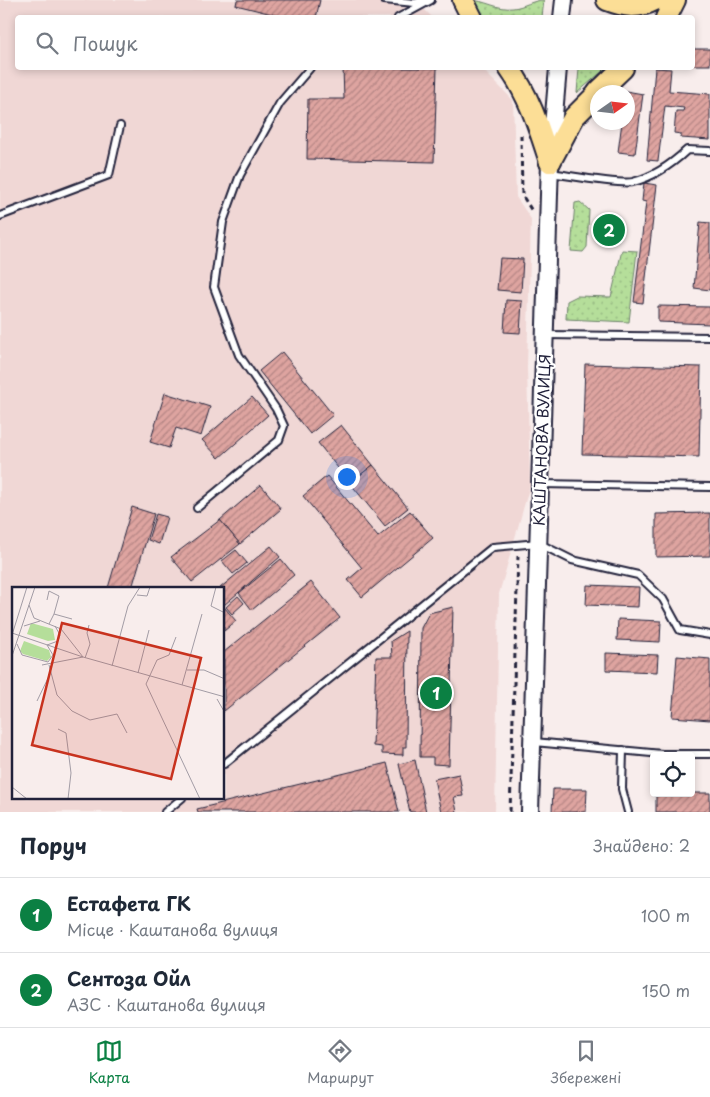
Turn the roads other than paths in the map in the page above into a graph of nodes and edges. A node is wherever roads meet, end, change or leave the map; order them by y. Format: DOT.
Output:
graph roads {
  1 [pos="384,0"];
  2 [pos="424,0"];
  3 [pos="431,0"];
  4 [pos="463,0"];
  5 [pos="564,0"];
  6 [pos="607,0"];
  7 [pos="655,0"];
  8 [pos="675,0"];
  9 [pos="404,15"];
  10 [pos="470,15"];
  11 [pos="562,15"];
  12 [pos="668,15"];
  13 [pos="308,70"];
  14 [pos="510,70"];
  15 [pos="558,70"];
  16 [pos="621,70"];
  17 [pos="606,85"];
  18 [pos="590,101"];
  19 [pos="120,126"];
  20 [pos="710,151"];
  21 [pos="549,167"];
  22 [pos="0,216"];
  23 [pos="544,335"];
  24 [pos="710,337"];
  25 [pos="540,484"];
  26 [pos="710,487"];
  27 [pos="196,508"];
  28 [pos="538,543"];
  29 [pos="710,635"];
  30 [pos="532,742"];
  31 [pos="623,750"];
  32 [pos="710,754"];
  33 [pos="225,763"];
  34 [pos="180,800"];
  35 [pos="165,812"];
  36 [pos="530,812"];
  37 [pos="628,812"];
  1 -- 2 [label="lane"];
  3 -- 9 [label="lane"];
  4 -- 10 [label="main road"];
  5 -- 11 [label="street"];
  6 -- 7 [label="main road"];
  8 -- 12 [label="main road"];
  13 -- 27 [label="lane"];
  14 -- 21 [label="main road"];
  15 -- 21 [label="street, КАШТАНОВА ВУЛИЦЯ"];
  16 -- 17 [label="main road"];
  18 -- 21 [label="main road"];
  19 -- 22 [label="lane"];
  20 -- 21 [label="lane"];
  21 -- 23 [label="street, КАШТАНОВА ВУЛИЦЯ"];
  23 -- 24 [label="lane"];
  23 -- 25 [label="street, КАШТАНОВА ВУЛИЦЯ"];
  25 -- 26 [label="lane"];
  25 -- 28 [label="street, КАШТАНОВА ВУЛИЦЯ"];
  28 -- 29 [label="lane"];
  28 -- 30 [label="street, КАШТАНОВА ВУЛИЦЯ"];
  28 -- 33 [label="lane"];
  30 -- 31 [label="lane"];
  30 -- 36 [label="street, КАШТАНОВА ВУЛИЦЯ"];
  31 -- 32 [label="lane"];
  31 -- 37 [label="lane"];
  34 -- 35 [label="lane"];
}
